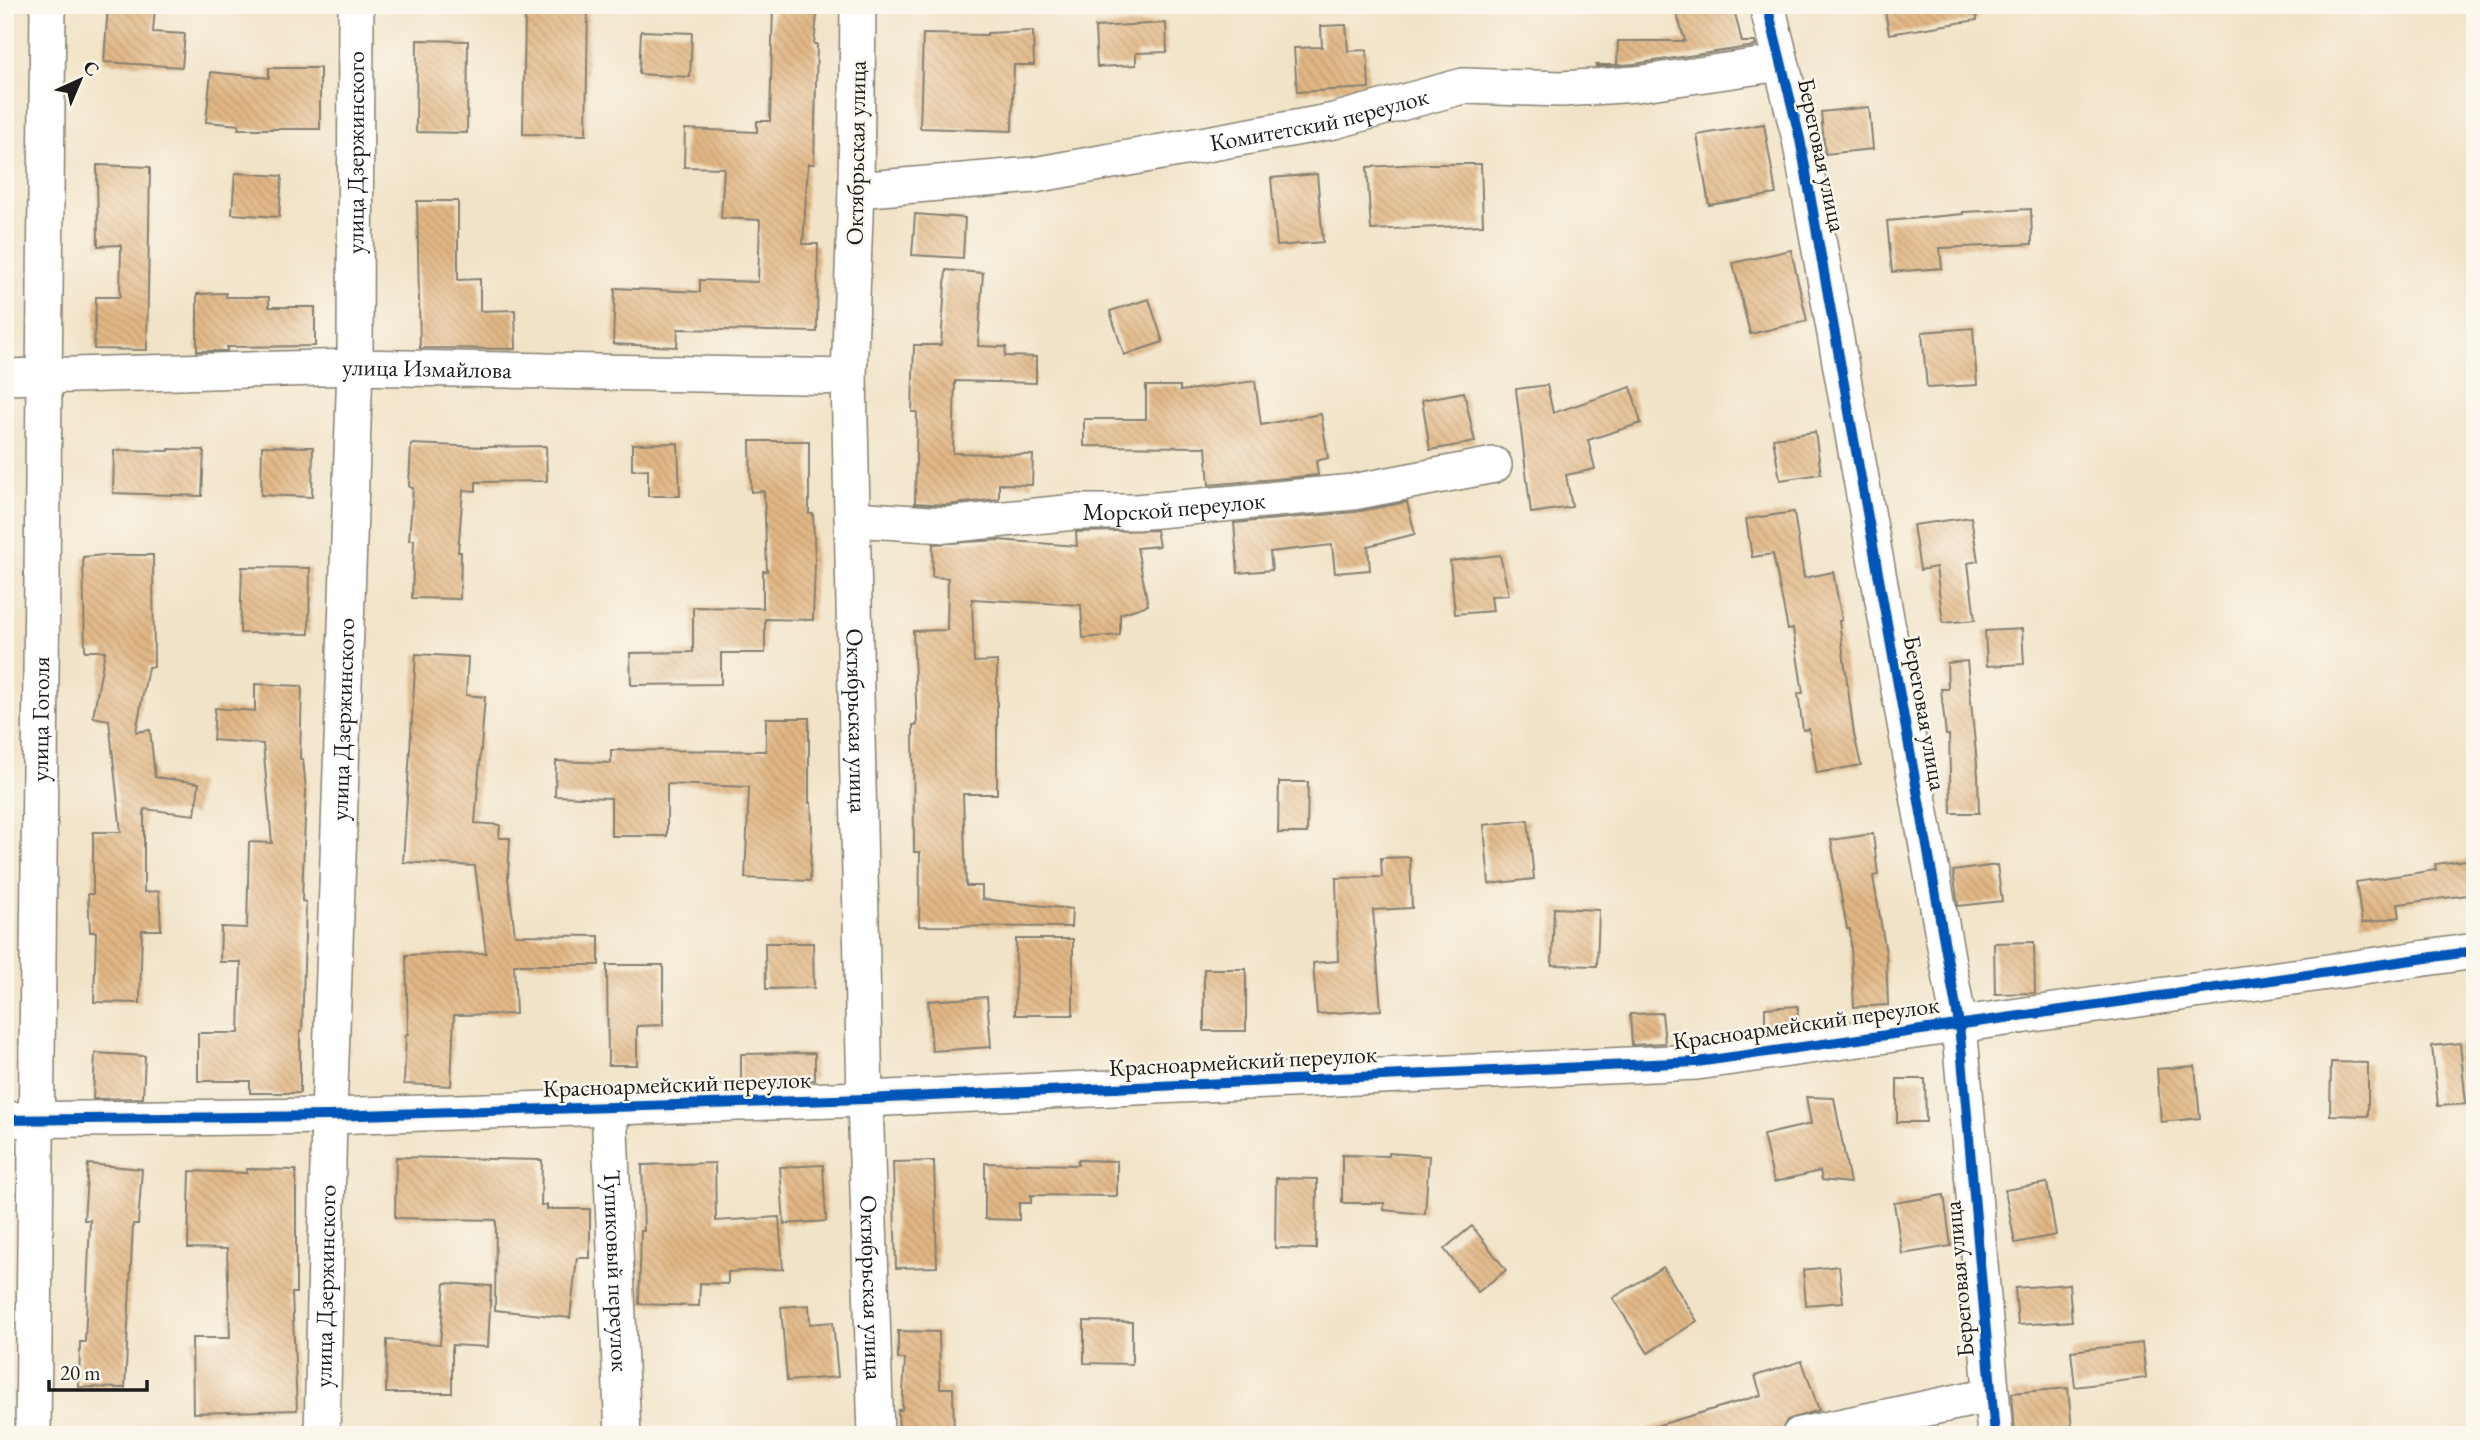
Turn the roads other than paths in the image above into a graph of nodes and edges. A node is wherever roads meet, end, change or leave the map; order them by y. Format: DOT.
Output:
graph roads {
  1 [pos="48,5"];
  2 [pos="356,5"];
  3 [pos="858,5"];
  4 [pos="1767,5"];
  5 [pos="1781,63"];
  6 [pos="856,190"];
  7 [pos="355,367"];
  8 [pos="44,376"];
  9 [pos="5,377"];
  10 [pos="849,377"];
  11 [pos="1494,466"];
  12 [pos="853,519"];
  13 [pos="2475,951"];
  14 [pos="1959,1024"];
  15 [pos="865,1099"];
  16 [pos="609,1107"];
  17 [pos="329,1116"];
  18 [pos="21,1120"];
  19 [pos="20,1321"];
  20 [pos="1990,1395"];
  21 [pos="33,1435"];
  22 [pos="322,1435"];
  23 [pos="623,1435"];
  24 [pos="876,1435"];
  25 [pos="1800,1435"];
  26 [pos="1995,1435"];
  1 -- 8 [label="street, улица Гоголя"];
  2 -- 7 [label="street, улица Дзержинского"];
  3 -- 6 [label="street, Октябрьская улица"];
  4 -- 5 [label="street, Береговая улица"];
  5 -- 6 [label="street, Комитетский переулок"];
  5 -- 14 [label="street, Береговая улица"];
  6 -- 10 [label="street, Октябрьская улица"];
  7 -- 8 [label="street, улица Измайлова"];
  7 -- 10 [label="street, улица Измайлова"];
  7 -- 17 [label="street, улица Дзержинского"];
  8 -- 9 [label="street, улица Измайлова"];
  8 -- 18 [label="street, улица Гоголя"];
  10 -- 12 [label="street, Октябрьская улица"];
  11 -- 12 [label="street, Морской переулок"];
  12 -- 15 [label="street, Октябрьская улица"];
  13 -- 14 [label="street, Красноармейский переулок"];
  14 -- 15 [label="street, Красноармейский переулок"];
  14 -- 20 [label="street, Береговая улица"];
  15 -- 16 [label="street, Красноармейский переулок"];
  15 -- 24 [label="street, Октябрьская улица"];
  16 -- 17 [label="street, Красноармейский переулок"];
  16 -- 23 [label="street, Тупиковый переулок"];
  17 -- 18 [label="street, Красноармейский переулок"];
  17 -- 22 [label="street, улица Дзержинского"];
  18 -- 19 [label="street, улица Гоголя"];
  19 -- 21 [label="street, улица Гоголя"];
  20 -- 25 [label="street"];
  20 -- 26 [label="street, Береговая улица"];
}
